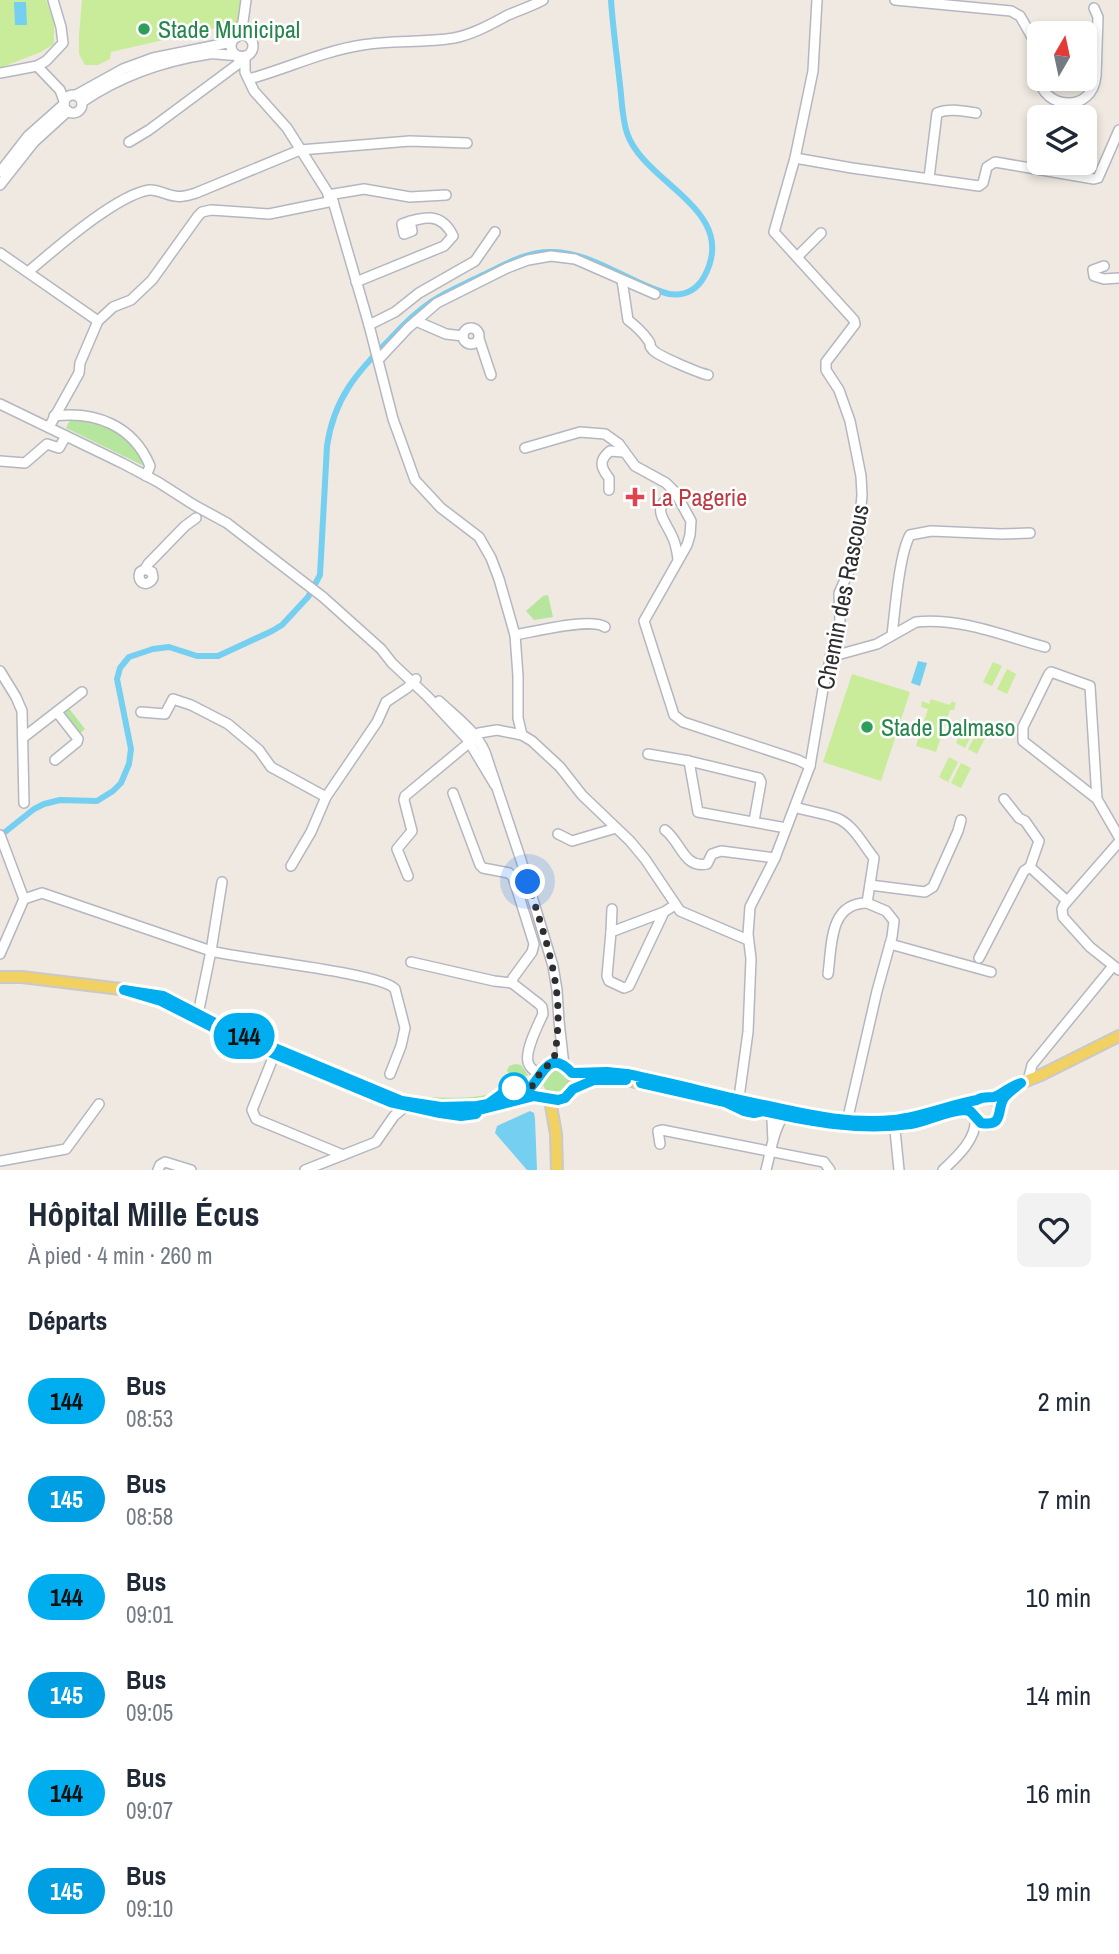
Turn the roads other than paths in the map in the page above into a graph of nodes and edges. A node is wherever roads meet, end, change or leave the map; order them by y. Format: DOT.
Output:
graph roads {
  1 [pos="53,0"];
  2 [pos="246,0"];
  3 [pos="543,0"];
  4 [pos="817,0"];
  5 [pos="895,0"];
  6 [pos="1094,8"];
  7 [pos="243,22"];
  8 [pos="1027,28"];
  9 [pos="248,37"];
  10 [pos="234,39"];
  11 [pos="1097,40"];
  12 [pos="240,56"];
  13 [pos="37,66"];
  14 [pos="0,73"];
  15 [pos="248,79"];
  16 [pos="1044,91"];
  17 [pos="1092,91"];
  18 [pos="71,101"];
  19 [pos="976,113"];
  20 [pos="1119,130"];
  21 [pos="129,142"];
  22 [pos="467,143"];
  23 [pos="300,150"];
  24 [pos="795,158"];
  25 [pos="0,173"];
  26 [pos="929,178"];
  27 [pos="0,185"];
  28 [pos="446,195"];
  29 [pos="330,198"];
  30 [pos="410,221"];
  31 [pos="495,232"];
  32 [pos="821,233"];
  33 [pos="0,253"];
  34 [pos="797,257"];
  35 [pos="1104,265"];
  36 [pos="28,272"];
  37 [pos="1119,278"];
  38 [pos="622,280"];
  39 [pos="356,282"];
  40 [pos="655,294"];
  41 [pos="98,321"];
  42 [pos="416,321"];
  43 [pos="369,324"];
  44 [pos="378,354"];
  45 [pos="491,375"];
  46 [pos="708,375"];
  47 [pos="0,404"];
  48 [pos="54,416"];
  49 [pos="49,427"];
  50 [pos="66,436"];
  51 [pos="525,448"];
  52 [pos="623,452"];
  53 [pos="0,461"];
  54 [pos="146,476"];
  55 [pos="608,490"];
  56 [pos="675,492"];
  57 [pos="203,509"];
  58 [pos="1030,533"];
  59 [pos="678,559"];
  60 [pos="148,570"];
  61 [pos="605,627"];
  62 [pos="515,635"];
  63 [pos="892,635"];
  64 [pos="1045,647"];
  65 [pos="830,657"];
  66 [pos="0,671"];
  67 [pos="414,681"];
  68 [pos="82,692"];
  69 [pos="57,712"];
  70 [pos="141,712"];
  71 [pos="522,735"];
  72 [pos="24,737"];
  73 [pos="474,742"];
  74 [pos="648,754"];
  75 [pos="55,760"];
  76 [pos="689,761"];
  77 [pos="810,766"];
  78 [pos="453,793"];
  79 [pos="326,797"];
  80 [pos="1004,799"];
  81 [pos="1097,799"];
  82 [pos="24,803"];
  83 [pos="795,807"];
  84 [pos="961,820"];
  85 [pos="754,821"];
  86 [pos="616,828"];
  87 [pos="786,828"];
  88 [pos="665,830"];
  89 [pos="558,834"];
  90 [pos="1,837"];
  91 [pos="1119,840"];
  92 [pos="775,858"];
  93 [pos="291,866"];
  94 [pos="1030,867"];
  95 [pos="408,876"];
  96 [pos="222,882"];
  97 [pos="870,884"];
  98 [pos="24,899"];
  99 [pos="1067,901"];
  100 [pos="867,902"];
  101 [pos="675,905"];
  102 [pos="611,909"];
  103 [pos="664,912"];
  104 [pos="611,932"];
  105 [pos="748,940"];
  106 [pos="890,944"];
  107 [pos="211,951"];
  108 [pos="0,954"];
  109 [pos="979,958"];
  110 [pos="411,962"];
  111 [pos="1116,968"];
  112 [pos="991,972"];
  113 [pos="828,974"];
  114 [pos="0,977"];
  115 [pos="35,979"];
  116 [pos="0,982"];
  117 [pos="512,983"];
  118 [pos="198,1017"];
  119 [pos="559,1021"];
  120 [pos="1119,1036"];
  121 [pos="276,1051"];
  122 [pos="549,1065"];
  123 [pos="568,1069"];
  124 [pos="390,1074"];
  125 [pos="538,1078"];
  126 [pos="1025,1082"];
  127 [pos="573,1089"];
  128 [pos="547,1098"];
  129 [pos="565,1098"];
  130 [pos="391,1100"];
  131 [pos="977,1100"];
  132 [pos="738,1102"];
  133 [pos="996,1102"];
  134 [pos="99,1104"];
  135 [pos="406,1107"];
  136 [pos="777,1112"];
  137 [pos="974,1115"];
  138 [pos="846,1123"];
  139 [pos="895,1123"];
  140 [pos="986,1124"];
  141 [pos="388,1125"];
  142 [pos="556,1134"];
  143 [pos="660,1144"];
  144 [pos="771,1151"];
  145 [pos="343,1156"];
  146 [pos="0,1161"];
  147 [pos="158,1170"];
  148 [pos="191,1170"];
  149 [pos="305,1170"];
  150 [pos="557,1170"];
  151 [pos="766,1170"];
  152 [pos="830,1170"];
  153 [pos="899,1170"];
  154 [pos="943,1170"];
  155 [pos="949,1170"];
  1 -- 13 [label="street"];
  2 -- 7 [label="street"];
  3 -- 15 [label="street"];
  4 -- 24 [label="street, Chemin des Rascous"];
  5 -- 8 [label="street"];
  6 -- 11 [label="street"];
  7 -- 9 [label="street"];
  7 -- 10 [label="street"];
  9 -- 10 [label="street"];
  9 -- 12 [label="street"];
  10 -- 12 [label="street"];
  10 -- 18 [label="street"];
  12 -- 15 [label="street"];
  12 -- 18 [label="street"];
  12 -- 21 [label="street"];
  13 -- 14 [label="street"];
  13 -- 18 [label="street"];
  15 -- 23 [label="street"];
  16 -- 17 [label="street"];
  18 -- 25 [label="street"];
  18 -- 27 [label="street"];
  19 -- 26 [label="street"];
  20 -- 26 [label="street"];
  22 -- 23 [label="street"];
  23 -- 29 [label="street"];
  23 -- 36 [label="street"];
  24 -- 26 [label="street"];
  24 -- 34 [label="street, Chemin des Rascous"];
  28 -- 29 [label="street"];
  29 -- 39 [label="street"];
  29 -- 41 [label="street"];
  30 -- 39 [label="street"];
  31 -- 43 [label="street"];
  32 -- 34 [label="street"];
  33 -- 36 [label="street"];
  34 -- 65 [label="street, Chemin des Rascous"];
  35 -- 37 [label="street"];
  36 -- 41 [label="street"];
  38 -- 40 [label="street"];
  38 -- 42 [label="street"];
  38 -- 46 [label="street"];
  39 -- 43 [label="street"];
  41 -- 48 [label="street"];
  42 -- 44 [label="street"];
  42 -- 45 [label="street"];
  43 -- 44 [label="street"];
  44 -- 62 [label="street"];
  47 -- 49 [label="street"];
  48 -- 49 [label="street"];
  48 -- 54 [label="street"];
  49 -- 50 [label="street"];
  50 -- 53 [label="street"];
  50 -- 54 [label="street"];
  51 -- 52 [label="street"];
  52 -- 55 [label="street"];
  52 -- 56 [label="street"];
  54 -- 57 [label="street"];
  56 -- 59 [label="street"];
  56 -- 59 [label="street"];
  57 -- 60 [label="street"];
  57 -- 67 [label="street"];
  58 -- 63 [label="street"];
  59 -- 77 [label="street"];
  61 -- 62 [label="street"];
  62 -- 71 [label="street"];
  63 -- 64 [label="street"];
  63 -- 65 [label="street"];
  65 -- 77 [label="street, Chemin des Rascous"];
  66 -- 72 [label="street"];
  67 -- 73 [label="street"];
  67 -- 79 [label="street"];
  68 -- 69 [label="street"];
  69 -- 72 [label="street"];
  69 -- 75 [label="street"];
  70 -- 79 [label="street"];
  71 -- 73 [label="street"];
  71 -- 86 [label="street"];
  72 -- 82 [label="street"];
  73 -- 95 [label="street"];
  73 -- 119 [label="street"];
  74 -- 76 [label="street"];
  76 -- 85 [label="street"];
  76 -- 85 [label="street"];
  77 -- 83 [label="street, Chemin des Rascous"];
  78 -- 117 [label="street"];
  79 -- 93 [label="street"];
  80 -- 94 [label="street"];
  81 -- 81 [label="street"];
  81 -- 91 [label="street"];
  83 -- 87 [label="street, Chemin des Rascous"];
  83 -- 97 [label="street"];
  84 -- 97 [label="street"];
  85 -- 87 [label="street"];
  86 -- 89 [label="street"];
  86 -- 101 [label="street"];
  87 -- 92 [label="street, Chemin des Rascous"];
  88 -- 92 [label="street"];
  90 -- 98 [label="street"];
  91 -- 99 [label="street"];
  92 -- 105 [label="street, Chemin des Rascous"];
  94 -- 99 [label="street"];
  94 -- 109 [label="street"];
  96 -- 107 [label="street"];
  97 -- 100 [label="street"];
  98 -- 107 [label="street"];
  98 -- 108 [label="street"];
  99 -- 111 [label="street"];
  100 -- 106 [label="street"];
  100 -- 113 [label="street"];
  101 -- 103 [label="street"];
  101 -- 105 [label="street"];
  102 -- 104 [label="street"];
  103 -- 104 [label="street"];
  103 -- 104 [label="street"];
  105 -- 132 [label="street, Chemin des Rascous"];
  106 -- 112 [label="street"];
  106 -- 138 [label="street"];
  107 -- 118 [label="street"];
  107 -- 124 [label="street"];
  110 -- 117 [label="street"];
  111 -- 126 [label="street"];
  114 -- 115 [label="main road"];
  115 -- 116 [label="main road"];
  115 -- 118 [label="main road"];
  117 -- 125 [label="street"];
  118 -- 121 [label="main road"];
  119 -- 122 [label="street"];
  119 -- 123 [label="street"];
  120 -- 126 [label="main road"];
  121 -- 130 [label="main road"];
  121 -- 145 [label="street"];
  122 -- 123 [label="main road"];
  122 -- 125 [label="main road"];
  123 -- 127 [label="main road"];
  123 -- 132 [label="main road"];
  125 -- 128 [label="main road"];
  125 -- 130 [label="main road"];
  126 -- 133 [label="main road"];
  127 -- 129 [label="main road"];
  127 -- 132 [label="main road"];
  128 -- 129 [label="main road"];
  128 -- 135 [label="main road"];
  128 -- 142 [label="main road"];
  129 -- 142 [label="main road"];
  130 -- 135 [label="main road"];
  130 -- 141 [label="street"];
  131 -- 133 [label="main road"];
  131 -- 137 [label="main road"];
  131 -- 139 [label="main road"];
  132 -- 136 [label="main road"];
  133 -- 140 [label="main road"];
  134 -- 146 [label="street"];
  135 -- 141 [label="street"];
  136 -- 138 [label="main road"];
  136 -- 144 [label="street"];
  137 -- 139 [label="main road"];
  137 -- 140 [label="main road"];
  137 -- 154 [label="street"];
  138 -- 139 [label="main road"];
  139 -- 153 [label="street"];
  140 -- 155 [label="street"];
  141 -- 145 [label="street"];
  142 -- 150 [label="main road"];
  143 -- 144 [label="street"];
  144 -- 151 [label="street"];
  144 -- 152 [label="street"];
  145 -- 149 [label="street"];
  147 -- 148 [label="street"];
}
